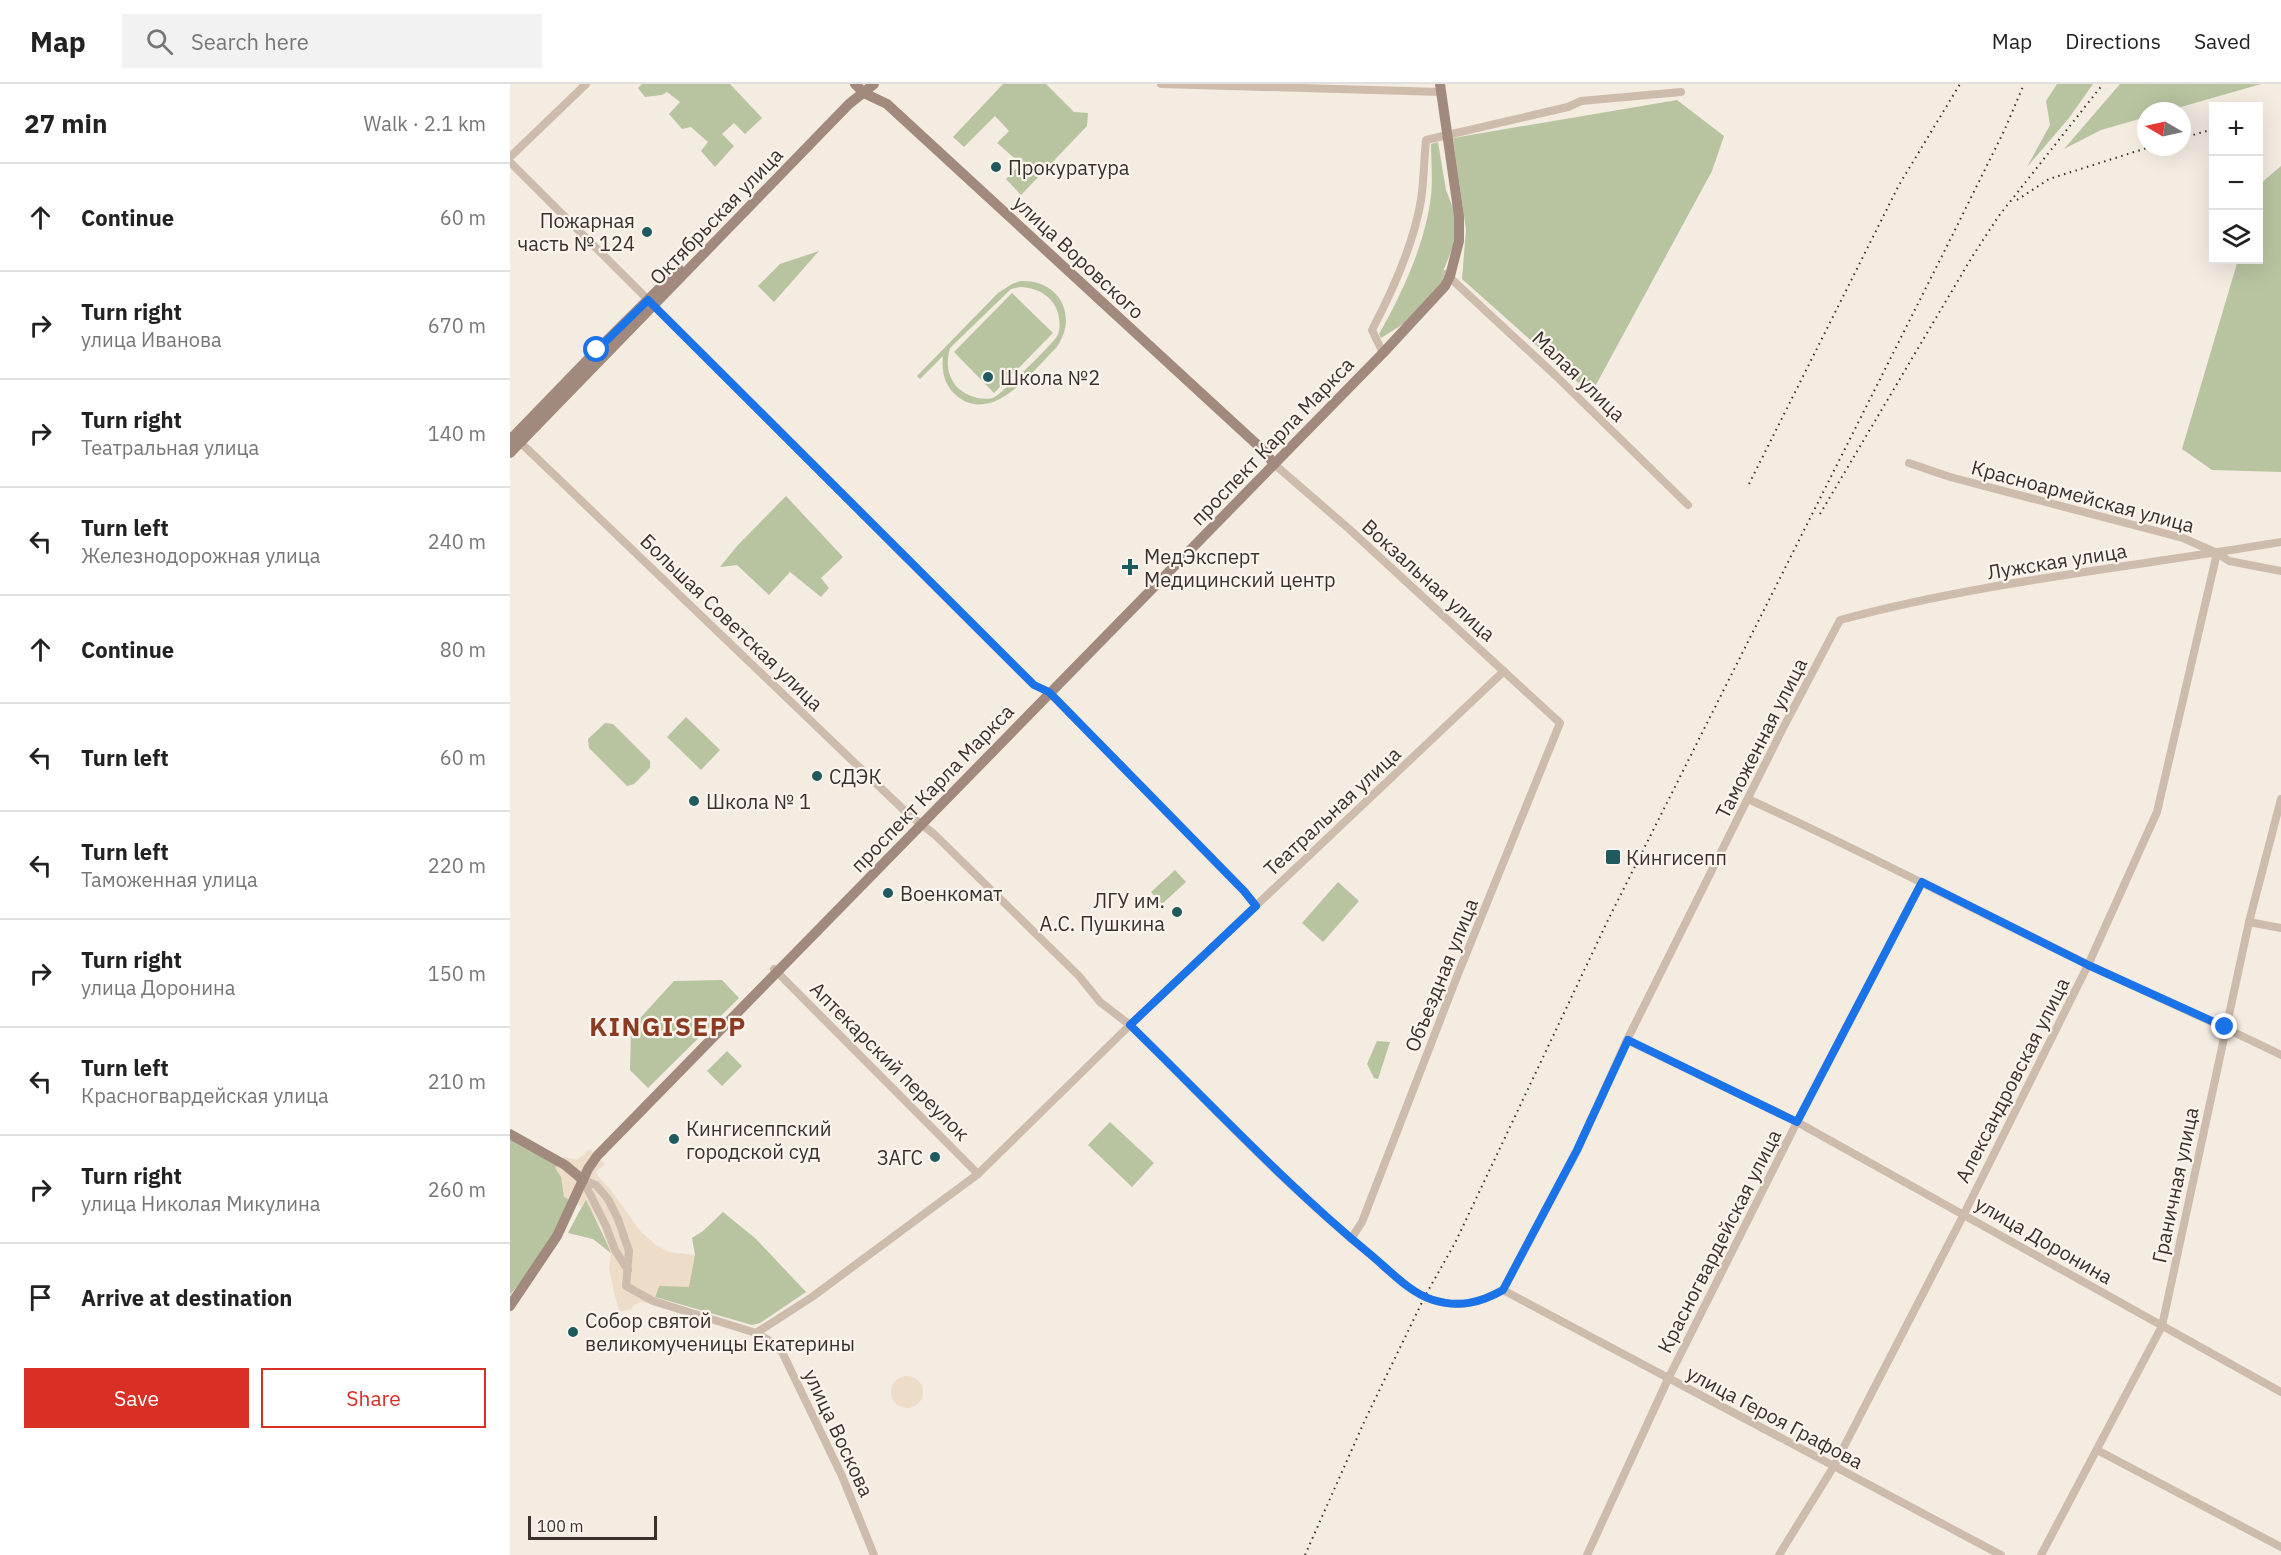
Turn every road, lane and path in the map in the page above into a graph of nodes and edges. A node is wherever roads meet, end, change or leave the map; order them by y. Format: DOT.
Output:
graph roads {
  1 [pos="586,84"];
  2 [pos="1161,84"];
  3 [pos="866,86"];
  4 [pos="1438,88"];
  5 [pos="1681,92"];
  6 [pos="1446,135"];
  7 [pos="510,157"];
  8 [pos="510,162"];
  9 [pos="1448,275"];
  10 [pos="651,303"];
  11 [pos="1382,351"];
  12 [pos="515,441"];
  13 [pos="510,453"];
  14 [pos="1272,463"];
  15 [pos="1909,463"];
  16 [pos="1688,505"];
  17 [pos="2281,542"];
  18 [pos="2217,553"];
  19 [pos="2281,571"];
  20 [pos="1840,620"];
  21 [pos="1504,671"];
  22 [pos="1047,691"];
  23 [pos="1560,723"];
  24 [pos="1748,799"];
  25 [pos="2281,799"];
  26 [pos="920,823"];
  27 [pos="1922,882"];
  28 [pos="1256,906"];
  29 [pos="2249,922"];
  30 [pos="2281,928"];
  31 [pos="2088,965"];
  32 [pos="776,970"];
  33 [pos="1130,1025"];
  34 [pos="2225,1027"];
  35 [pos="1628,1040"];
  36 [pos="2281,1055"];
  37 [pos="1797,1122"];
  38 [pos="510,1134"];
  39 [pos="978,1174"];
  40 [pos="583,1180"];
  41 [pos="1964,1214"];
  42 [pos="1351,1239"];
  43 [pos="628,1270"];
  44 [pos="1503,1290"];
  45 [pos="510,1306"];
  46 [pos="2162,1326"];
  47 [pos="756,1333"];
  48 [pos="1668,1379"];
  49 [pos="2281,1392"];
  50 [pos="2097,1450"];
  51 [pos="1834,1466"];
  52 [pos="2281,1547"];
  53 [pos="874,1555"];
  54 [pos="1587,1555"];
  55 [pos="1779,1555"];
  56 [pos="2001,1555"];
  57 [pos="2041,1555"];
  1 -- 7 [label="street"];
  2 -- 4 [label="street"];
  3 -- 10 [label="main road, Октябрьская улица"];
  3 -- 14 [label="main road, улица Воровского"];
  4 -- 6 [label="main road, проспект Карла Маркса"];
  5 -- 6 [label="street"];
  6 -- 9 [label="main road, проспект Карла Маркса"];
  6 -- 11 [label="street"];
  8 -- 10 [label="street"];
  9 -- 11 [label="main road, проспект Карла Маркса"];
  9 -- 16 [label="street, Малая улица"];
  10 -- 12 [label="main road, Октябрьская улица"];
  10 -- 22 [label="street"];
  11 -- 14 [label="main road, проспект Карла Маркса"];
  12 -- 13 [label="main road, Октябрьская улица"];
  12 -- 26 [label="street, Большая Советская улица"];
  14 -- 21 [label="street, Вокзальная улица"];
  14 -- 22 [label="main road, проспект Карла Маркса"];
  15 -- 18 [label="street, Красноармейская улица"];
  17 -- 18 [label="street, Лужская улица"];
  18 -- 19 [label="street, Красноармейская улица"];
  18 -- 20 [label="street, Лужская улица"];
  18 -- 31 [label="street, Александровская улица"];
  20 -- 24 [label="street, Таможенная улица"];
  21 -- 23 [label="street, Вокзальная улица"];
  21 -- 28 [label="street, Театральная улица"];
  22 -- 26 [label="main road, проспект Карла Маркса"];
  22 -- 28 [label="street"];
  23 -- 42 [label="street, Объездная улица"];
  24 -- 27 [label="street"];
  24 -- 35 [label="street, Таможенная улица"];
  25 -- 29 [label="street, Граничная улица"];
  26 -- 32 [label="main road, проспект Карла Маркса"];
  26 -- 33 [label="street, Большая Советская улица"];
  27 -- 31 [label="street"];
  27 -- 37 [label="street, Красногвардейская улица"];
  28 -- 33 [label="street, Театральная улица"];
  29 -- 30 [label="street"];
  29 -- 34 [label="street, Граничная улица"];
  31 -- 34 [label="street"];
  31 -- 41 [label="street, Александровская улица"];
  32 -- 39 [label="street, Аптекарский переулок"];
  32 -- 40 [label="main road, проспект Карла Маркса"];
  33 -- 39 [label="street"];
  33 -- 42 [label="street, Большая Советская улица"];
  34 -- 36 [label="street"];
  34 -- 46 [label="street, Граничная улица"];
  35 -- 37 [label="street, улица Доронина"];
  35 -- 44 [label="street, Таможенная улица"];
  37 -- 41 [label="street, улица Доронина"];
  37 -- 48 [label="street, Красногвардейская улица"];
  38 -- 40 [label="main road"];
  39 -- 47 [label="street"];
  40 -- 43 [label="street"];
  40 -- 43 [label="street"];
  40 -- 45 [label="main road, проспект Карла Маркса"];
  41 -- 46 [label="street, улица Доронина"];
  41 -- 51 [label="street, Александровская улица"];
  42 -- 44 [label="street, Большая Советская улица"];
  43 -- 47 [label="street, улица Воскова"];
  44 -- 48 [label="street, улица Героя Графова"];
  46 -- 49 [label="street, улица Доронина"];
  46 -- 50 [label="street, Граничная улица"];
  47 -- 53 [label="street, улица Воскова"];
  48 -- 51 [label="street, улица Героя Графова"];
  48 -- 54 [label="street, Красногвардейская улица"];
  50 -- 52 [label="street"];
  50 -- 57 [label="street, Граничная улица"];
  51 -- 55 [label="street, Александровская улица"];
  51 -- 56 [label="street, улица Героя Графова"];
}
